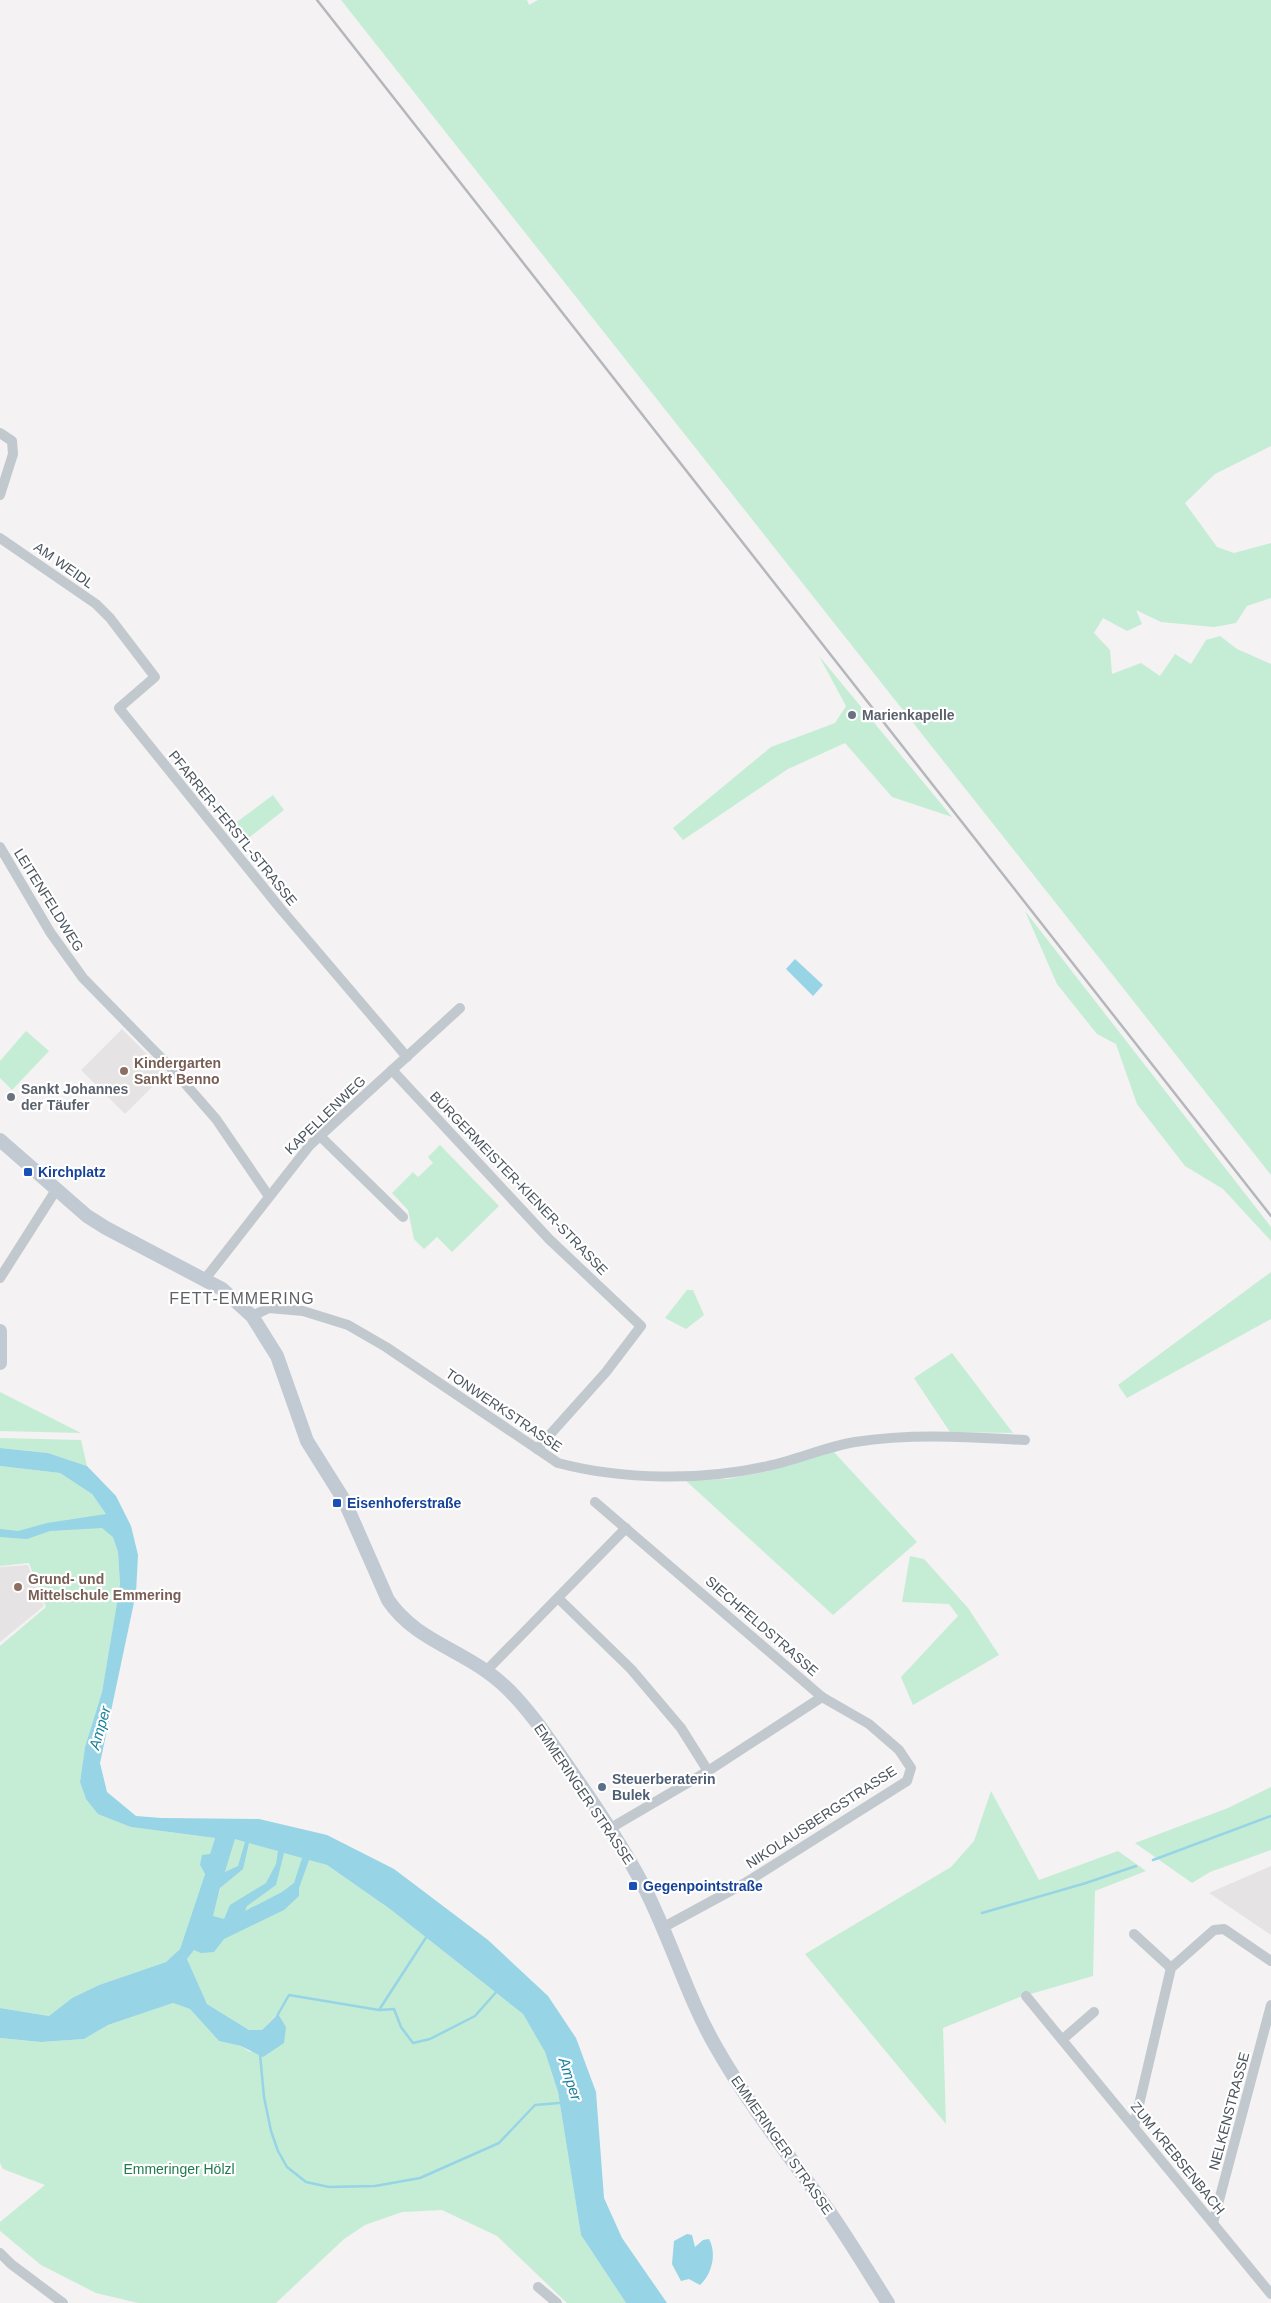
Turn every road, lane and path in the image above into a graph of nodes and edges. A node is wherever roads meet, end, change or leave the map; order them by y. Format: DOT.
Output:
graph roads {
  1 [pos="0,433"];
  2 [pos="0,495"];
  3 [pos="0,538"];
  4 [pos="110,618"];
  5 [pos="0,846"];
  6 [pos="460,1008"];
  7 [pos="406,1057"];
  8 [pos="392,1070"];
  9 [pos="320,1136"];
  10 [pos="0,1140"];
  11 [pos="56,1190"];
  12 [pos="268,1195"];
  13 [pos="404,1216"];
  14 [pos="0,1278"];
  15 [pos="205,1279"];
  16 [pos="252,1316"];
  17 [pos="0,1331"];
  18 [pos="0,1363"];
  19 [pos="1025,1440"];
  20 [pos="537,1450"];
  21 [pos="595,1502"];
  22 [pos="626,1528"];
  23 [pos="558,1598"];
  24 [pos="486,1671"];
  25 [pos="822,1697"];
  26 [pos="910,1768"];
  27 [pos="708,1771"];
  28 [pos="609,1828"];
  29 [pos="662,1928"];
  30 [pos="1134,1934"];
  31 [pos="1271,1961"];
  32 [pos="1171,1968"];
  33 [pos="1026,1996"];
  34 [pos="1271,2005"];
  35 [pos="1094,2012"];
  36 [pos="1064,2040"];
  37 [pos="1134,2126"];
  38 [pos="1213,2223"];
  39 [pos="0,2253"];
  40 [pos="538,2286"];
  41 [pos="1271,2294"];
  42 [pos="63,2303"];
  43 [pos="557,2303"];
  44 [pos="888,2303"];
  1 -- 2 [label="street"];
  3 -- 4 [label="street, AM WEIDL"];
  4 -- 7 [label="street, PFARRER-FERSTL-STRASSE"];
  5 -- 12 [label="street, LEITENFELDWEG"];
  6 -- 7 [label="street, KAPELLENWEG"];
  7 -- 8 [label="street, KAPELLENWEG"];
  8 -- 9 [label="street, KAPELLENWEG"];
  8 -- 20 [label="street, BÜRGERMEISTER-KIENER-STRASSE"];
  9 -- 12 [label="street, KAPELLENWEG"];
  9 -- 13 [label="street"];
  10 -- 11 [label="street, EMMERINGER STRASSE"];
  11 -- 14 [label="street"];
  11 -- 15 [label="street, EMMERINGER STRASSE"];
  12 -- 15 [label="street, KAPELLENWEG"];
  15 -- 16 [label="street, EMMERINGER STRASSE"];
  16 -- 20 [label="street, TONWERKSTRASSE"];
  16 -- 24 [label="street, EMMERINGER STRASSE"];
  17 -- 18 [label="street"];
  19 -- 20 [label="street, TONWERKSTRASSE"];
  21 -- 22 [label="street, SIECHFELDSTRASSE"];
  22 -- 23 [label="street"];
  22 -- 25 [label="street, SIECHFELDSTRASSE"];
  23 -- 24 [label="street"];
  23 -- 27 [label="street"];
  24 -- 28 [label="street, EMMERINGER STRASSE"];
  25 -- 26 [label="street, SIECHFELDSTRASSE"];
  25 -- 27 [label="street"];
  26 -- 29 [label="street, NIKOLAUSBERGSTRASSE"];
  27 -- 28 [label="street"];
  28 -- 29 [label="street, EMMERINGER STRASSE"];
  29 -- 44 [label="street, EMMERINGER STRASSE"];
  30 -- 32 [label="street"];
  31 -- 32 [label="street"];
  32 -- 37 [label="street"];
  33 -- 36 [label="street, ZUM KREBSENBACH"];
  34 -- 38 [label="street, NELKENSTRASSE"];
  35 -- 36 [label="street"];
  36 -- 37 [label="street, ZUM KREBSENBACH"];
  37 -- 38 [label="street, ZUM KREBSENBACH"];
  38 -- 41 [label="street, ZUM KREBSENBACH"];
  39 -- 42 [label="street"];
  40 -- 43 [label="street"];
}
